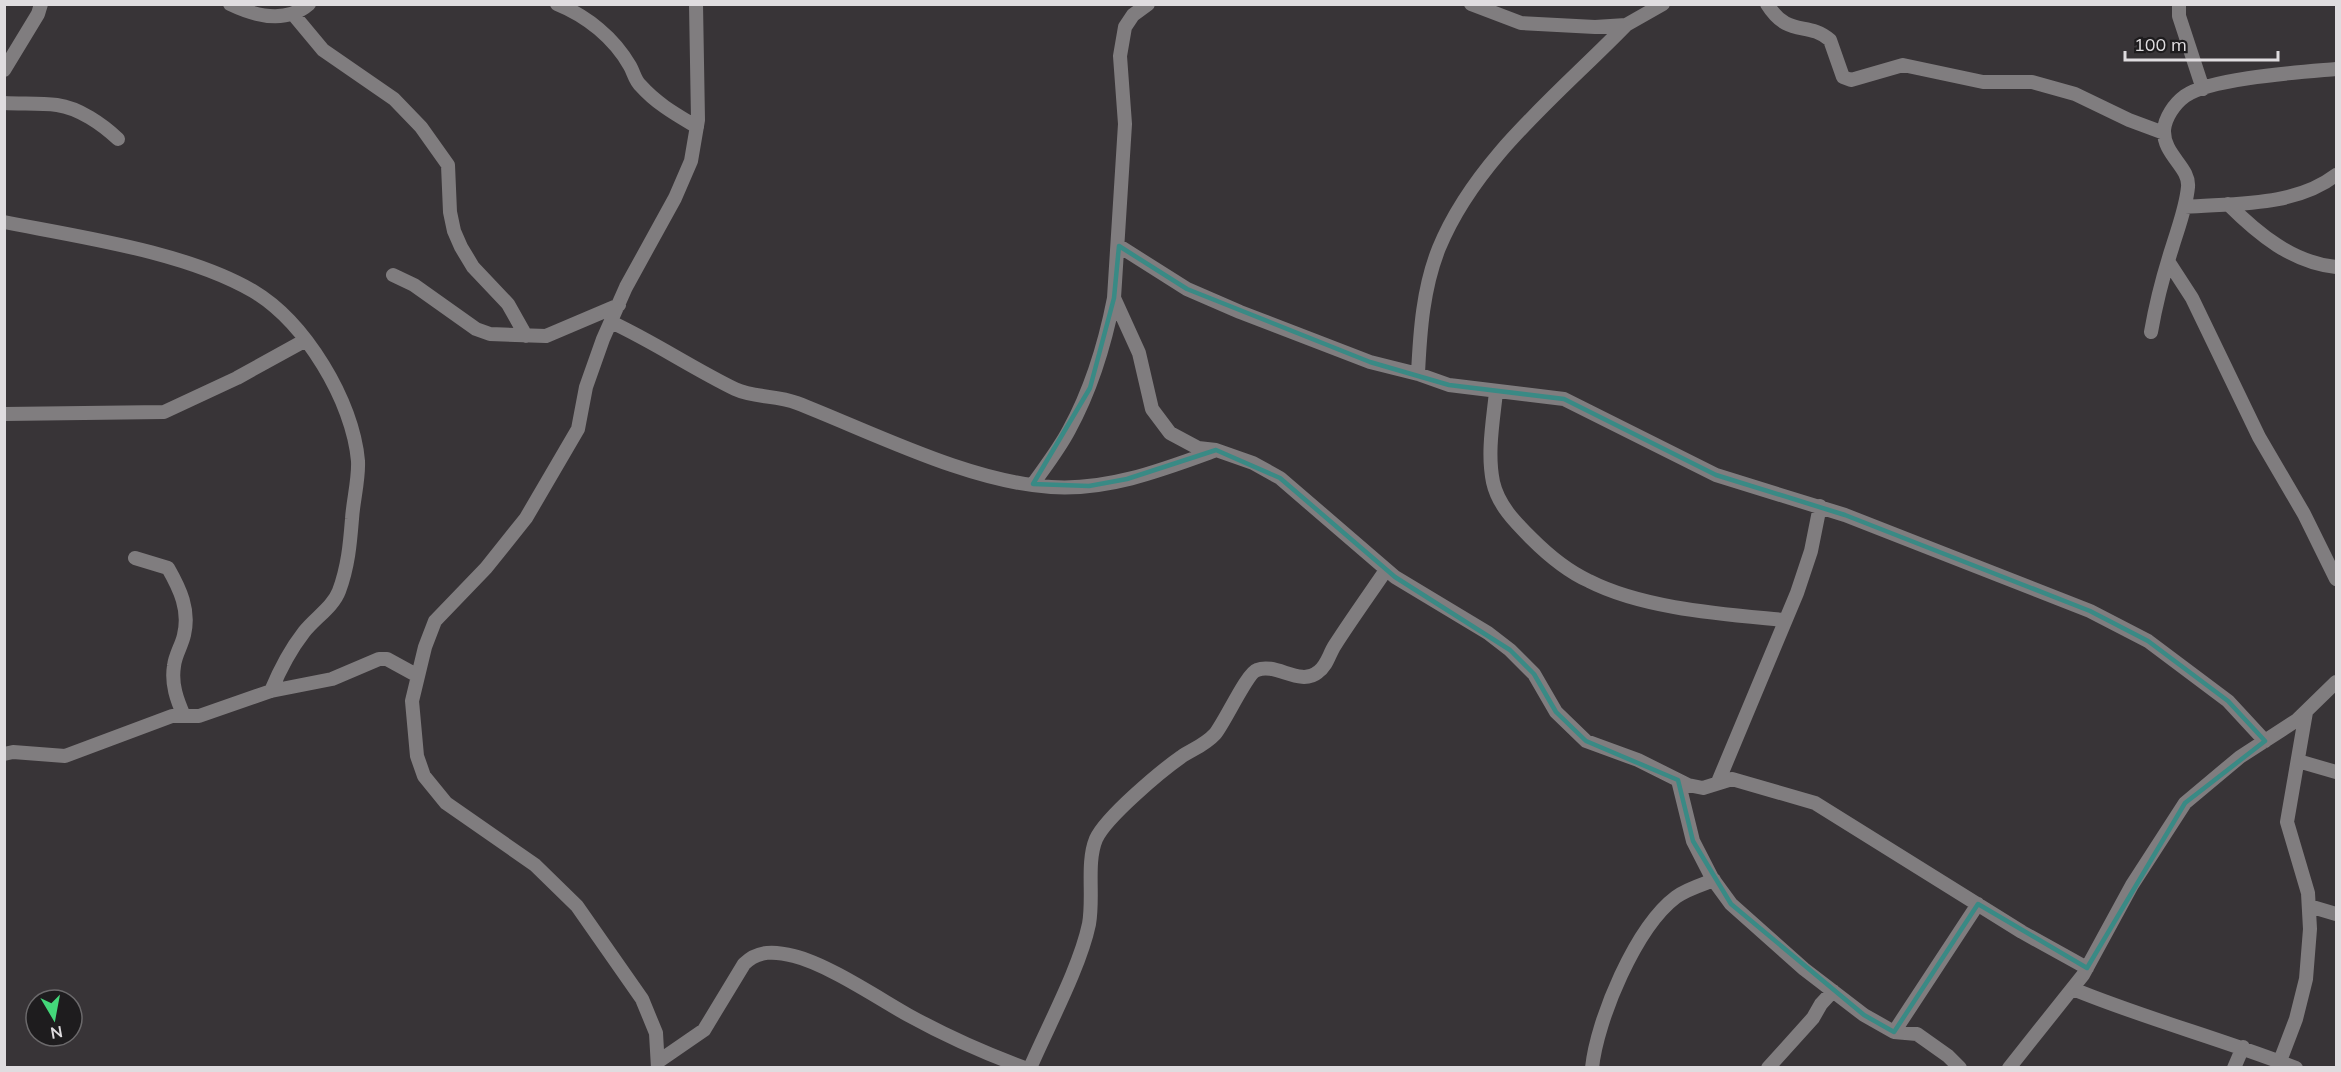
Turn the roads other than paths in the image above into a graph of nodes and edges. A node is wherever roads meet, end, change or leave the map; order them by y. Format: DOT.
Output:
graph roads {
  1 [pos="41,4"];
  2 [pos="230,4"];
  3 [pos="309,4"];
  4 [pos="558,4"];
  5 [pos="696,4"];
  6 [pos="1148,4"];
  7 [pos="1471,4"];
  8 [pos="1663,4"];
  9 [pos="1767,4"];
  10 [pos="2179,4"];
  11 [pos="293,14"];
  12 [pos="1626,25"];
  13 [pos="2337,69"];
  14 [pos="4,70"];
  15 [pos="2203,89"];
  16 [pos="4,103"];
  17 [pos="697,127"];
  18 [pos="2164,133"];
  19 [pos="118,139"];
  20 [pos="2337,175"];
  21 [pos="2228,204"];
  22 [pos="2185,207"];
  23 [pos="4,222"];
  24 [pos="1119,246"];
  25 [pos="2168,261"];
  26 [pos="2337,267"];
  27 [pos="393,275"];
  28 [pos="1114,298"];
  29 [pos="619,305"];
  30 [pos="611,322"];
  31 [pos="2151,332"];
  32 [pos="526,336"];
  33 [pos="304,341"];
  34 [pos="1418,374"];
  35 [pos="1496,392"];
  36 [pos="4,414"];
  37 [pos="1216,450"];
  38 [pos="1033,484"];
  39 [pos="1820,506"];
  40 [pos="135,558"];
  41 [pos="1386,570"];
  42 [pos="2337,579"];
  43 [pos="1784,620"];
  44 [pos="418,676"];
  45 [pos="2337,682"];
  46 [pos="271,691"];
  47 [pos="2306,712"];
  48 [pos="184,716"];
  49 [pos="2265,741"];
  50 [pos="4,754"];
  51 [pos="2298,761"];
  52 [pos="2337,772"];
  53 [pos="1678,780"];
  54 [pos="1718,783"];
  55 [pos="1714,880"];
  56 [pos="1978,904"];
  57 [pos="2309,906"];
  58 [pos="2337,914"];
  59 [pos="2087,968"];
  60 [pos="2073,989"];
  61 [pos="1833,991"];
  62 [pos="1894,1032"];
  63 [pos="2243,1047"];
  64 [pos="662,1061"];
  65 [pos="2280,1061"];
  66 [pos="677,1068"];
  67 [pos="1024,1068"];
  68 [pos="1030,1068"];
  69 [pos="1592,1068"];
  70 [pos="1768,1068"];
  71 [pos="1960,1068"];
  72 [pos="2009,1068"];
  73 [pos="2234,1068"];
  74 [pos="2296,1068"];
  1 -- 14 [label="street"];
  2 -- 11 [label="street"];
  3 -- 11 [label="street"];
  4 -- 17 [label="street"];
  5 -- 17 [label="street"];
  6 -- 24 [label="street"];
  7 -- 12 [label="street"];
  8 -- 12 [label="street"];
  9 -- 18 [label="street"];
  10 -- 15 [label="street"];
  11 -- 32 [label="street"];
  12 -- 34 [label="street"];
  13 -- 15 [label="street"];
  15 -- 18 [label="street"];
  16 -- 19 [label="street"];
  17 -- 29 [label="street"];
  18 -- 22 [label="street"];
  20 -- 21 [label="street"];
  21 -- 22 [label="street"];
  21 -- 26 [label="street"];
  22 -- 25 [label="street"];
  23 -- 33 [label="street"];
  24 -- 28 [label="street"];
  24 -- 34 [label="street"];
  25 -- 31 [label="street"];
  25 -- 42 [label="street"];
  27 -- 32 [label="street"];
  28 -- 37 [label="street"];
  28 -- 38 [label="street"];
  29 -- 30 [label="street"];
  29 -- 32 [label="street"];
  30 -- 38 [label="street"];
  30 -- 44 [label="street"];
  33 -- 36 [label="street"];
  33 -- 46 [label="street"];
  34 -- 35 [label="street"];
  35 -- 39 [label="street"];
  35 -- 43 [label="street"];
  37 -- 38 [label="street"];
  37 -- 41 [label="street"];
  39 -- 43 [label="street"];
  39 -- 49 [label="street"];
  40 -- 48 [label="street"];
  41 -- 53 [label="street"];
  41 -- 68 [label="street"];
  43 -- 54 [label="street"];
  44 -- 46 [label="street"];
  44 -- 64 [label="street"];
  45 -- 47 [label="street"];
  46 -- 48 [label="street"];
  47 -- 49 [label="street"];
  47 -- 51 [label="street"];
  48 -- 50 [label="street"];
  49 -- 59 [label="street"];
  51 -- 52 [label="street"];
  51 -- 57 [label="street"];
  53 -- 54 [label="street"];
  53 -- 55 [label="street"];
  54 -- 56 [label="street"];
  55 -- 61 [label="street"];
  55 -- 69 [label="street"];
  56 -- 59 [label="street"];
  56 -- 62 [label="street"];
  57 -- 58 [label="street"];
  57 -- 65 [label="street"];
  59 -- 60 [label="street"];
  60 -- 63 [label="street"];
  60 -- 72 [label="street"];
  61 -- 62 [label="street"];
  61 -- 70 [label="street"];
  62 -- 71 [label="street"];
  63 -- 65 [label="street"];
  63 -- 73 [label="street"];
  64 -- 66 [label="street"];
  64 -- 67 [label="street"];
  65 -- 74 [label="street"];
}
